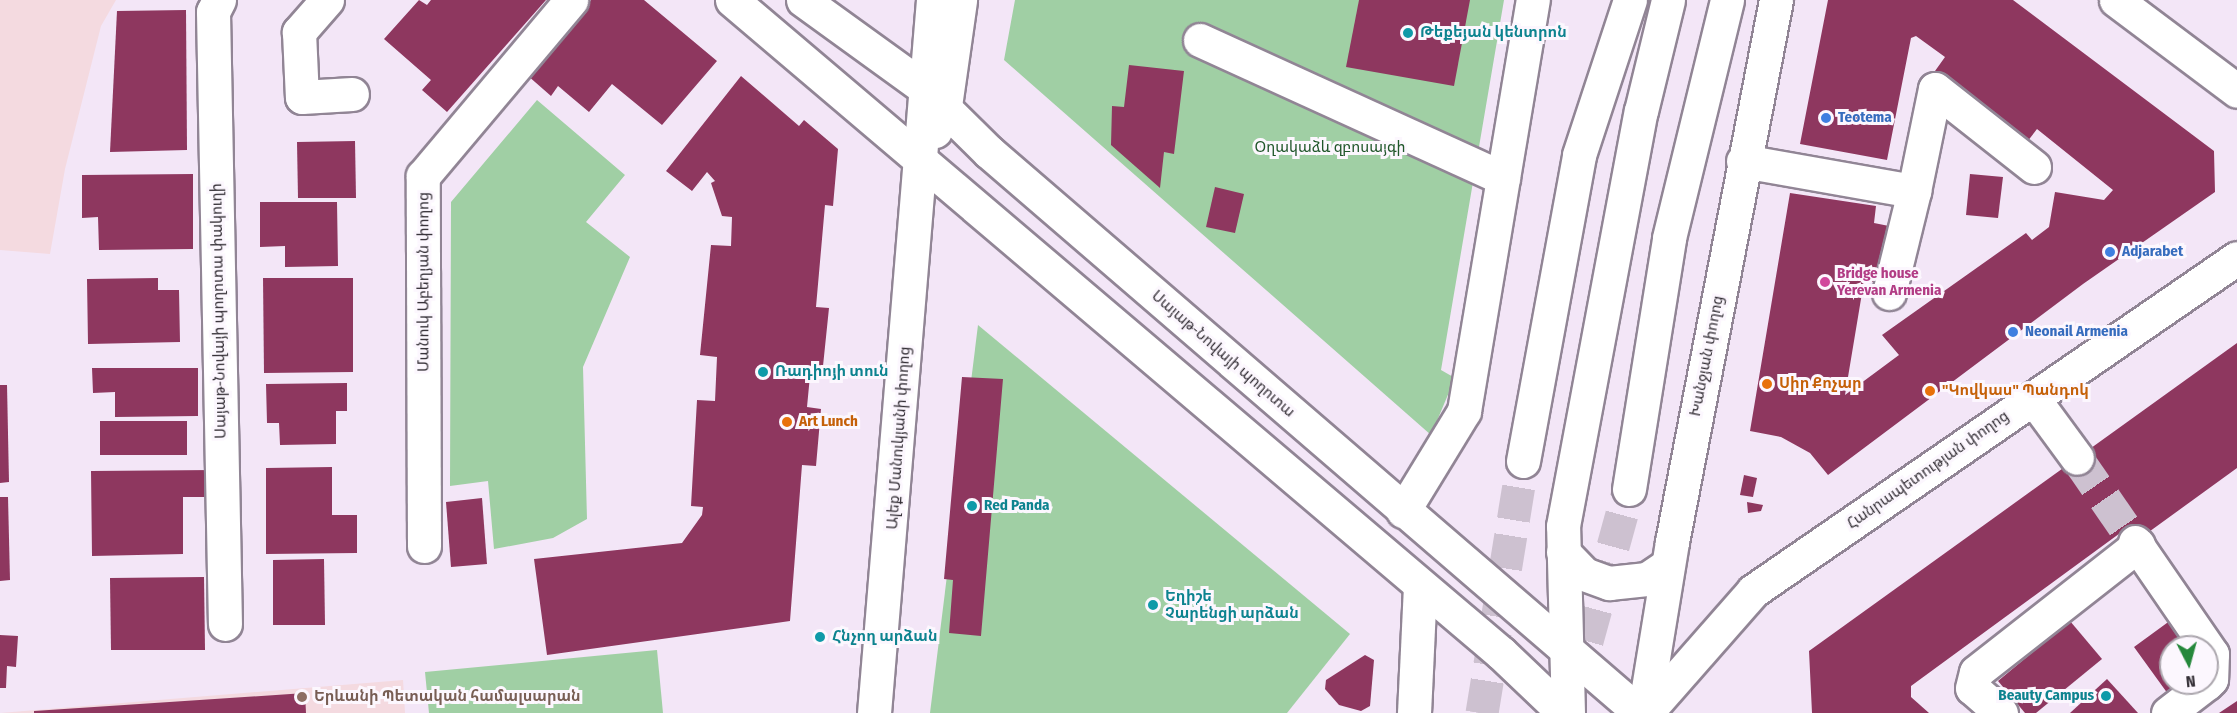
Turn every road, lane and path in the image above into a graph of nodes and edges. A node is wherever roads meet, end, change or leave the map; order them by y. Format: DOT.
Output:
graph roads {
  1 [pos="219,0"];
  2 [pos="327,0"];
  3 [pos="571,0"];
  4 [pos="732,0"];
  5 [pos="803,0"];
  6 [pos="933,0"];
  7 [pos="960,0"];
  8 [pos="1533,0"];
  9 [pos="1630,0"];
  10 [pos="1668,0"];
  11 [pos="1728,0"];
  12 [pos="1776,0"];
  13 [pos="2116,0"];
  14 [pos="1200,40"];
  15 [pos="2237,91"];
  16 [pos="352,94"];
  17 [pos="933,96"];
  18 [pos="1743,161"];
  19 [pos="922,163"];
  20 [pos="2034,167"];
  21 [pos="1503,178"];
  22 [pos="1914,191"];
  23 [pos="2237,258"];
  24 [pos="1888,293"];
  25 [pos="2033,398"];
  26 [pos="2077,458"];
  27 [pos="1522,461"];
  28 [pos="1629,489"];
  29 [pos="1403,511"];
  30 [pos="424,546"];
  31 [pos="1563,552"];
  32 [pos="1668,565"];
  33 [pos="1420,588"];
  34 [pos="225,624"];
  35 [pos="2199,635"];
  36 [pos="1564,644"];
  37 [pos="2191,695"];
  38 [pos="874,713"];
  39 [pos="1414,713"];
  40 [pos="1566,713"];
  41 [pos="1643,713"];
  42 [pos="2001,713"];
  43 [pos="2168,713"];
  1 -- 34 [label="main road, Սայաթ-Նովայի պողոտա փակուղի"];
  2 -- 16 [label="main road"];
  3 -- 30 [label="main road, Մանուկ Աբեղյան փողոց"];
  4 -- 19 [label="main road"];
  5 -- 17 [label="main road, Սայաթ-Նովայի պողոտա"];
  6 -- 17 [label="main road, Ալեք Մանուկյանի փողոց"];
  7 -- 17 [label="main road, Ալեք Մանուկյանի փողոց"];
  8 -- 21 [label="main road"];
  9 -- 27 [label="main road"];
  10 -- 31 [label="main road"];
  11 -- 28 [label="main road"];
  12 -- 18 [label="main road, Խանջյան փողոց"];
  13 -- 15 [label="main road"];
  14 -- 21 [label="main road"];
  17 -- 19 [label="main road, Ալեք Մանուկյանի փողոց"];
  17 -- 29 [label="main road, Սայաթ-Նովայի պողոտա"];
  18 -- 22 [label="main road"];
  18 -- 32 [label="main road, Խանջյան փողոց"];
  19 -- 33 [label="main road"];
  19 -- 38 [label="main road, Ալեք Մանուկյանի փողոց"];
  20 -- 22 [label="main road"];
  21 -- 29 [label="main road"];
  22 -- 24 [label="main road"];
  23 -- 25 [label="main road, Հանրապետության փողոց"];
  25 -- 26 [label="main road"];
  25 -- 41 [label="main road, Հանրապետության փողոց"];
  29 -- 36 [label="main road, Սայաթ-Նովայի պողոտա"];
  31 -- 32 [label="main road"];
  31 -- 36 [label="main road"];
  32 -- 41 [label="main road, Խանջյան փողոց"];
  33 -- 39 [label="main road"];
  33 -- 40 [label="main road"];
  35 -- 42 [label="main road"];
  36 -- 40 [label="main road"];
  36 -- 41 [label="main road, Սայաթ-Նովայի պողոտա"];
  37 -- 43 [label="main road"];
}
